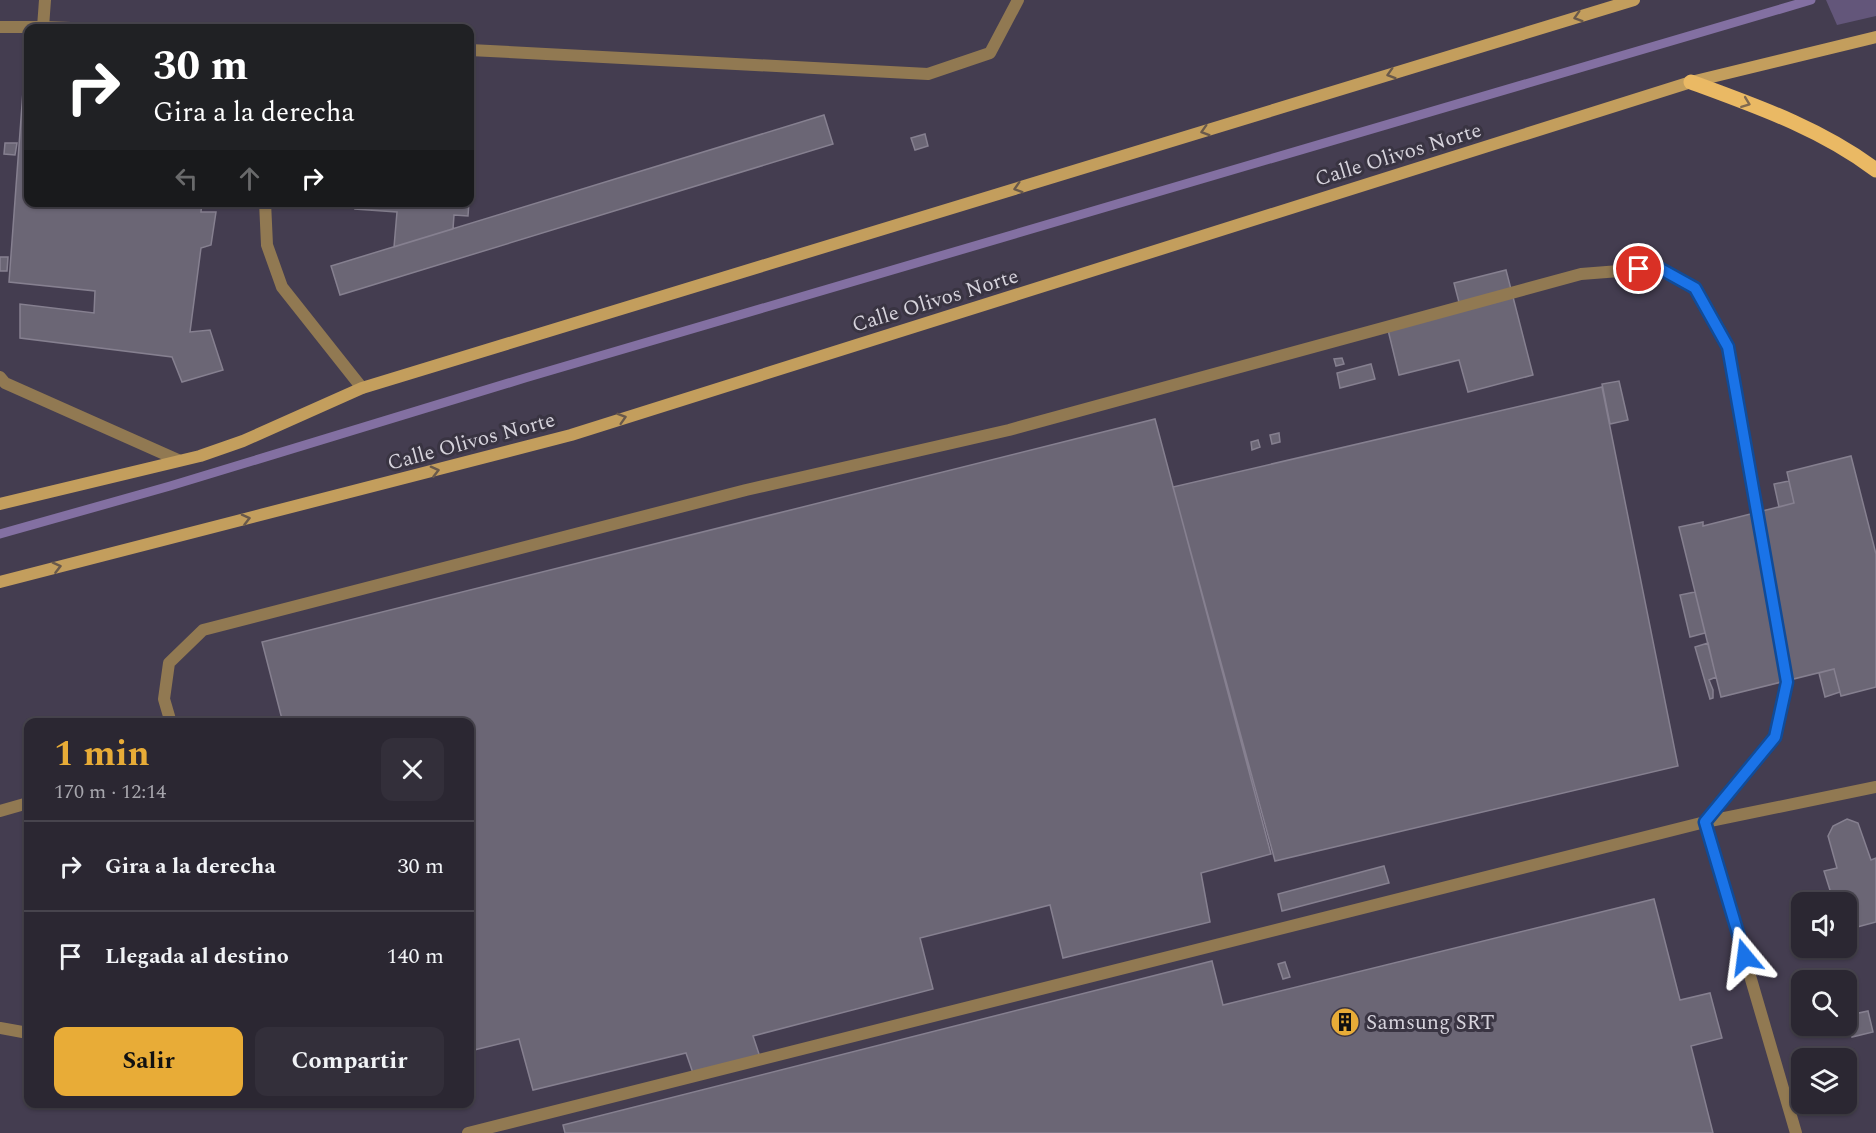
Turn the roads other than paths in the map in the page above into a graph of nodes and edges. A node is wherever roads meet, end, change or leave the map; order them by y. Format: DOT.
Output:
graph roads {
  1 [pos="45,0"];
  2 [pos="1018,0"];
  3 [pos="1634,0"];
  4 [pos="43,24"];
  5 [pos="0,27"];
  6 [pos="24,27"];
  7 [pos="1876,37"];
  8 [pos="474,50"];
  9 [pos="1691,82"];
  10 [pos="1876,170"];
  11 [pos="264,207"];
  12 [pos="0,377"];
  13 [pos="362,388"];
  14 [pos="178,460"];
  15 [pos="0,504"];
  16 [pos="0,582"];
  17 [pos="170,718"];
  18 [pos="1876,787"];
  19 [pos="24,804"];
  20 [pos="0,811"];
  21 [pos="1705,822"];
  22 [pos="0,1028"];
  23 [pos="24,1033"];
  24 [pos="468,1133"];
  25 [pos="1796,1133"];
  1 -- 4 [label="lane"];
  2 -- 8 [label="lane"];
  3 -- 13 [label="main road, one-way"];
  5 -- 6 [label="lane"];
  7 -- 9 [label="main road, Calle Olivos Norte"];
  9 -- 10 [label="main road, one-way"];
  16 -- 9 [label="main road, Calle Olivos Norte, one-way"];
  11 -- 13 [label="lane"];
  12 -- 14 [label="lane"];
  13 -- 14 [label="main road"];
  14 -- 15 [label="main road"];
  17 -- 21 [label="lane"];
  18 -- 21 [label="lane"];
  19 -- 20 [label="lane"];
  21 -- 24 [label="lane"];
  21 -- 25 [label="lane"];
  22 -- 23 [label="lane"];
}
